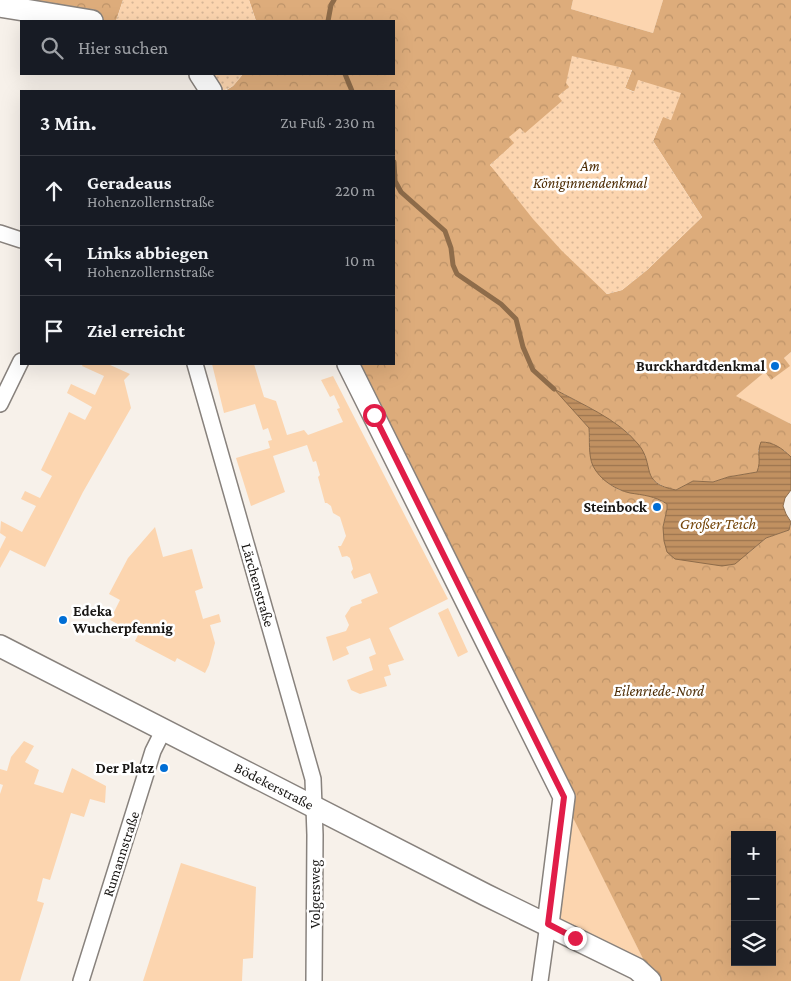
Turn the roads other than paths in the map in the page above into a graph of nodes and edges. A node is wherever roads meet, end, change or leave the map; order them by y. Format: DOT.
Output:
graph roads {
  1 [pos="0,6"];
  2 [pos="86,20"];
  3 [pos="201,75"];
  4 [pos="210,90"];
  5 [pos="0,233"];
  6 [pos="20,240"];
  7 [pos="20,363"];
  8 [pos="195,365"];
  9 [pos="348,365"];
  10 [pos="0,404"];
  11 [pos="0,646"];
  12 [pos="164,729"];
  13 [pos="314,806"];
  14 [pos="548,924"];
  15 [pos="81,981"];
  16 [pos="314,981"];
  17 [pos="540,981"];
  18 [pos="650,981"];
  1 -- 2 [label="street"];
  3 -- 4 [label="street"];
  5 -- 6 [label="street"];
  7 -- 10 [label="street"];
  8 -- 13 [label="street, Lärchenstraße"];
  9 -- 14 [label="street"];
  11 -- 12 [label="street, Bödekerstraße"];
  12 -- 13 [label="street, Bödekerstraße"];
  12 -- 15 [label="street, Rumannstraße"];
  13 -- 14 [label="street, Bödekerstraße"];
  13 -- 16 [label="street, Volgersweg"];
  14 -- 17 [label="street"];
  14 -- 18 [label="street, Bödekerstraße"];
}
